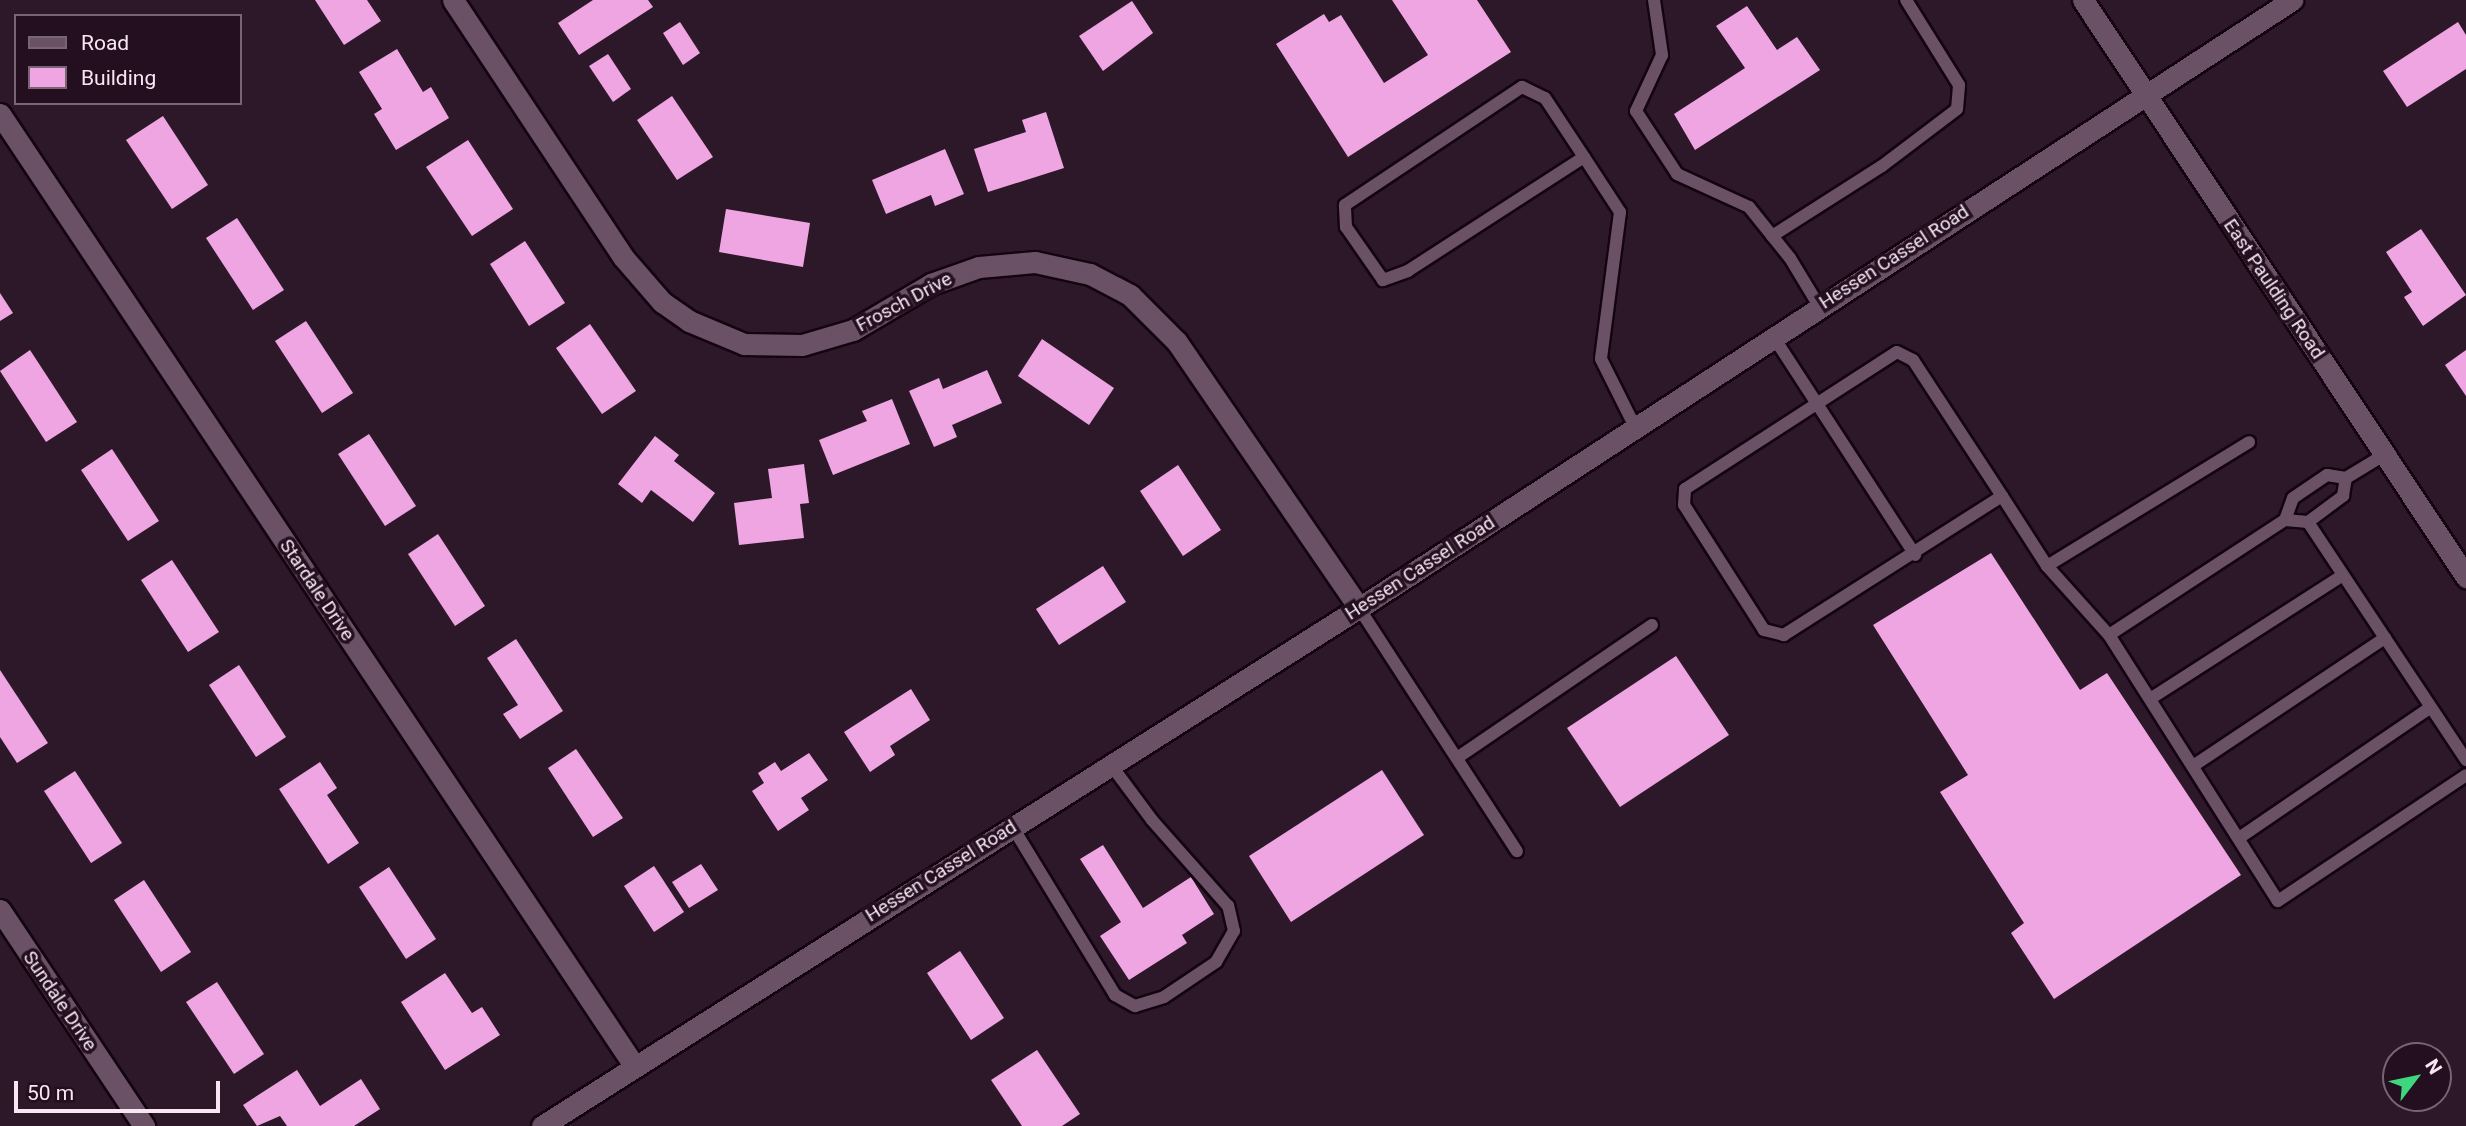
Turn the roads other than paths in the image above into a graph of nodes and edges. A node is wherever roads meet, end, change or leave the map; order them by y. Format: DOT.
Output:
graph roads {
  1 [pos="1654,0"];
  2 [pos="1906,0"];
  3 [pos="2083,0"];
  4 [pos="2291,0"];
  5 [pos="455,1"];
  6 [pos="2143,93"];
  7 [pos="0,114"];
  8 [pos="1584,157"];
  9 [pos="1772,236"];
  10 [pos="1819,306"];
  11 [pos="1773,336"];
  12 [pos="1816,402"];
  13 [pos="1636,427"];
  14 [pos="2249,442"];
  15 [pos="2384,455"];
  16 [pos="2346,478"];
  17 [pos="2002,496"];
  18 [pos="2285,520"];
  19 [pos="2308,522"];
  20 [pos="1915,555"];
  21 [pos="2047,566"];
  22 [pos="2343,575"];
  23 [pos="2466,577"];
  24 [pos="1359,608"];
  25 [pos="1652,625"];
  26 [pos="2109,635"];
  27 [pos="2385,638"];
  28 [pos="2150,699"];
  29 [pos="2431,708"];
  30 [pos="1457,758"];
  31 [pos="2466,760"];
  32 [pos="1111,765"];
  33 [pos="2193,766"];
  34 [pos="2466,775"];
  35 [pos="1012,826"];
  36 [pos="2239,838"];
  37 [pos="1517,851"];
  38 [pos="0,910"];
  39 [pos="635,1067"];
  40 [pos="144,1126"];
  41 [pos="542,1126"];
  1 -- 9 [label="lane"];
  2 -- 9 [label="lane"];
  3 -- 6 [label="main road, East Paulding Road"];
  4 -- 6 [label="main road, Hessen Cassel Road"];
  5 -- 24 [label="main road, Frosch Drive"];
  6 -- 10 [label="main road, Hessen Cassel Road"];
  6 -- 15 [label="main road, East Paulding Road"];
  7 -- 39 [label="main road, Stardale Drive"];
  8 -- 8 [label="lane"];
  8 -- 13 [label="lane"];
  9 -- 10 [label="lane"];
  10 -- 11 [label="main road, Hessen Cassel Road"];
  11 -- 12 [label="lane"];
  11 -- 13 [label="main road, Hessen Cassel Road"];
  12 -- 17 [label="lane"];
  12 -- 20 [label="lane"];
  12 -- 20 [label="lane"];
  13 -- 24 [label="main road, Hessen Cassel Road"];
  14 -- 21 [label="lane"];
  15 -- 16 [label="lane"];
  15 -- 23 [label="main road, East Paulding Road"];
  16 -- 18 [label="lane"];
  16 -- 19 [label="lane"];
  17 -- 20 [label="lane"];
  17 -- 21 [label="lane"];
  18 -- 19 [label="lane"];
  18 -- 26 [label="lane"];
  19 -- 22 [label="lane"];
  21 -- 26 [label="lane"];
  22 -- 27 [label="lane"];
  22 -- 28 [label="lane"];
  24 -- 30 [label="lane"];
  24 -- 32 [label="main road, Hessen Cassel Road"];
  25 -- 30 [label="lane"];
  26 -- 28 [label="lane"];
  27 -- 29 [label="lane"];
  27 -- 33 [label="lane"];
  28 -- 33 [label="lane"];
  29 -- 31 [label="lane"];
  29 -- 36 [label="lane"];
  30 -- 37 [label="lane"];
  32 -- 35 [label="main road, Hessen Cassel Road"];
  32 -- 35 [label="lane"];
  33 -- 36 [label="lane"];
  34 -- 36 [label="lane"];
  35 -- 39 [label="main road, Hessen Cassel Road"];
  38 -- 40 [label="main road, Sundale Drive"];
  39 -- 41 [label="main road, Hessen Cassel Road"];
}
